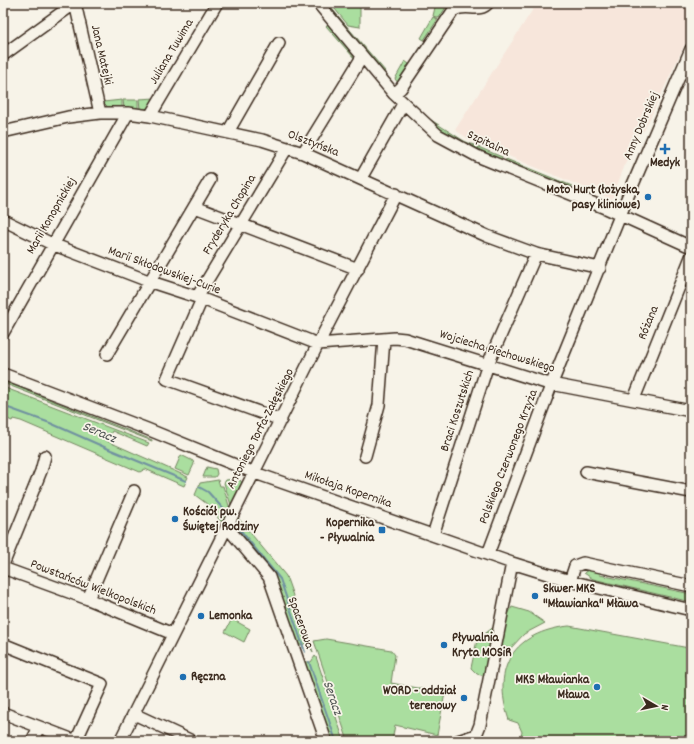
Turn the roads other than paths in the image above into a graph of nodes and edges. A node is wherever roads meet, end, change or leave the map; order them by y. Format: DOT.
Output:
graph roads {
  1 [pos="75,3"];
  2 [pos="217,3"];
  3 [pos="318,3"];
  4 [pos="488,3"];
  5 [pos="279,43"];
  6 [pos="691,49"];
  7 [pos="3,55"];
  8 [pos="362,57"];
  9 [pos="394,94"];
  10 [pos="403,104"];
  11 [pos="100,113"];
  12 [pos="128,113"];
  13 [pos="150,116"];
  14 [pos="3,132"];
  15 [pos="228,132"];
  16 [pos="287,148"];
  17 [pos="303,153"];
  18 [pos="361,178"];
  19 [pos="210,180"];
  20 [pos="396,194"];
  21 [pos="196,207"];
  22 [pos="621,215"];
  23 [pos="3,220"];
  24 [pos="240,224"];
  25 [pos="52,244"];
  26 [pos="691,247"];
  27 [pos="536,254"];
  28 [pos="691,257"];
  29 [pos="600,268"];
  30 [pos="358,269"];
  31 [pos="150,282"];
  32 [pos="200,298"];
  33 [pos="3,333"];
  34 [pos="384,339"];
  35 [pos="318,344"];
  36 [pos="107,354"];
  37 [pos="488,364"];
  38 [pos="3,374"];
  39 [pos="552,383"];
  40 [pos="634,399"];
  41 [pos="691,411"];
  42 [pos="281,420"];
  43 [pos="45,456"];
  44 [pos="365,456"];
  45 [pos="254,472"];
  46 [pos="586,472"];
  47 [pos="134,491"];
  48 [pos="691,492"];
  49 [pos="227,527"];
  50 [pos="433,535"];
  51 [pos="488,554"];
  52 [pos="512,563"];
  53 [pos="3,566"];
  54 [pos="574,582"];
  55 [pos="691,586"];
  56 [pos="88,600"];
  57 [pos="691,610"];
  58 [pos="173,634"];
  59 [pos="3,644"];
  60 [pos="3,713"];
  61 [pos="134,714"];
  62 [pos="39,727"];
  63 [pos="32,741"];
  64 [pos="76,741"];
  65 [pos="120,741"];
  66 [pos="192,741"];
  67 [pos="326,741"];
  68 [pos="458,741"];
  1 -- 7 [label="street"];
  1 -- 11 [label="street, Jana Matejki"];
  2 -- 13 [label="street, Juliana Tuwima"];
  3 -- 8 [label="street, Szpitalna"];
  4 -- 9 [label="street"];
  5 -- 15 [label="street"];
  6 -- 22 [label="street, Anny Dobrskiej"];
  8 -- 9 [label="street, Szpitalna"];
  8 -- 17 [label="street"];
  9 -- 10 [label="street, Szpitalna"];
  10 -- 18 [label="street"];
  10 -- 22 [label="street, Szpitalna"];
  11 -- 12 [label="street, Olsztyńska"];
  11 -- 14 [label="street, Olsztyńska"];
  12 -- 13 [label="street, Olsztyńska"];
  12 -- 25 [label="street, Marii Konopnickiej"];
  13 -- 15 [label="street, Olsztyńska"];
  15 -- 16 [label="street, Olsztyńska"];
  16 -- 17 [label="street, Olsztyńska"];
  16 -- 24 [label="street, Fryderyka Chopina"];
  17 -- 18 [label="street, Olsztyńska"];
  18 -- 20 [label="street, Olsztyńska"];
  19 -- 21 [label="street"];
  20 -- 27 [label="street, Olsztyńska"];
  20 -- 30 [label="street, Antoniego Torfa-Załęskiego"];
  21 -- 24 [label="street"];
  21 -- 31 [label="street"];
  22 -- 26 [label="street, Szpitalna"];
  22 -- 29 [label="street, Polskiego Czerwonego Krzyża"];
  23 -- 25 [label="street, Marii Skłodowskiej-Curie"];
  24 -- 30 [label="street"];
  24 -- 32 [label="street, Fryderyka Chopina"];
  25 -- 31 [label="street, Marii Skłodowskiej-Curie"];
  25 -- 33 [label="street, Marii Konopnickiej"];
  27 -- 29 [label="street, Olsztyńska"];
  27 -- 37 [label="street, Braci Koszutskich"];
  28 -- 40 [label="street, Różana"];
  29 -- 39 [label="street, Polskiego Czerwonego Krzyża"];
  30 -- 35 [label="street, Antoniego Torfa-Załęskiego"];
  31 -- 32 [label="street, Marii Skłodowskiej-Curie"];
  31 -- 36 [label="street"];
  32 -- 35 [label="street, Marii Skłodowskiej-Curie"];
  32 -- 42 [label="street, Fryderyka Chopina"];
  34 -- 35 [label="street, Wojciecha Piechowskiego"];
  34 -- 37 [label="street, Wojciecha Piechowskiego"];
  34 -- 44 [label="street"];
  35 -- 42 [label="street, Antoniego Torfa-Załęskiego"];
  37 -- 39 [label="street, Wojciecha Piechowskiego"];
  37 -- 50 [label="street, Braci Koszutskich"];
  38 -- 45 [label="street, Mikołaja Kopernika"];
  39 -- 40 [label="street, Wojciecha Piechowskiego"];
  39 -- 51 [label="street, Polskiego Czerwonego Krzyża"];
  40 -- 41 [label="street, Wojciecha Piechowskiego"];
  42 -- 45 [label="street, Antoniego Torfa-Załęskiego"];
  43 -- 53 [label="street"];
  45 -- 49 [label="street, Antoniego Torfa-Załęskiego"];
  45 -- 50 [label="street, Mikołaja Kopernika"];
  46 -- 48 [label="street"];
  47 -- 56 [label="street"];
  49 -- 58 [label="street, Antoniego Torfa-Załęskiego"];
  49 -- 67 [label="street, Spacerowa"];
  50 -- 51 [label="street, Mikołaja Kopernika"];
  51 -- 52 [label="street, Mikołaja Kopernika"];
  52 -- 54 [label="street, Mikołaja Kopernika"];
  52 -- 68 [label="street"];
  53 -- 56 [label="street, Powstańców Wielkopolskich"];
  54 -- 55 [label="street"];
  54 -- 57 [label="street, Mikołaja Kopernika"];
  56 -- 58 [label="street, Powstańców Wielkopolskich"];
  58 -- 61 [label="street, Antoniego Torfa-Załęskiego"];
  59 -- 64 [label="street"];
  60 -- 62 [label="street"];
  61 -- 65 [label="street, Antoniego Torfa-Załęskiego"];
  61 -- 66 [label="street"];
  62 -- 63 [label="street"];
  62 -- 64 [label="street"];
}
